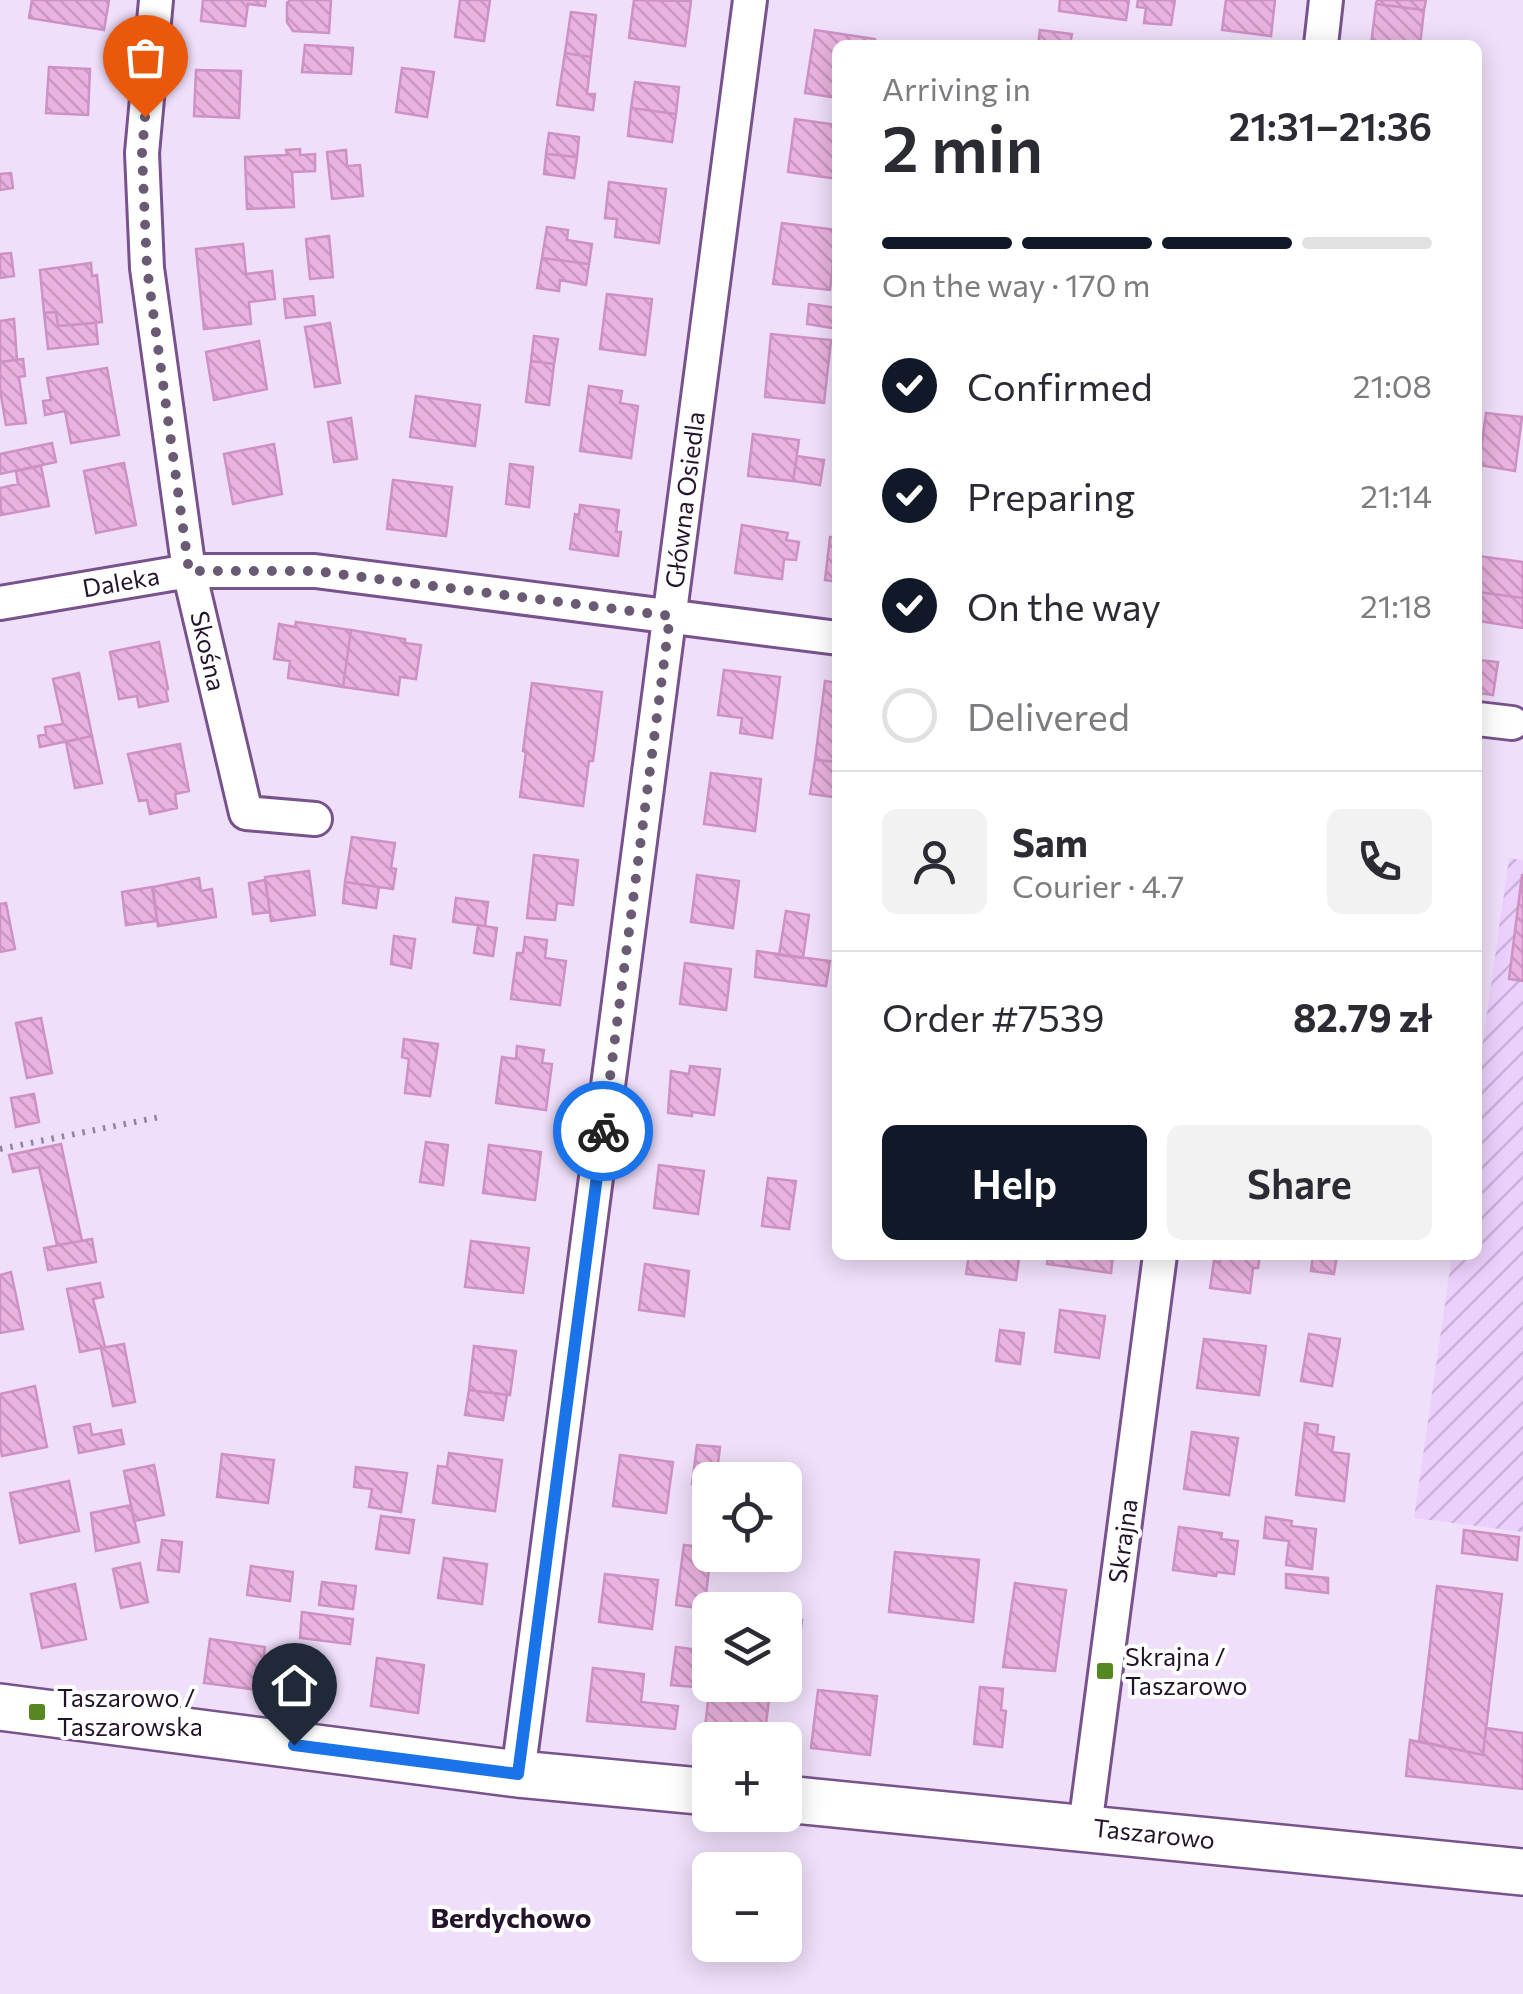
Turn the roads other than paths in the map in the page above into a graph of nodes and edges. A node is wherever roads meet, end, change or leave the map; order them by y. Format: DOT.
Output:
graph roads {
  1 [pos="156,0"];
  2 [pos="750,0"];
  3 [pos="1326,0"];
  4 [pos="1321,40"];
  5 [pos="189,571"];
  6 [pos="0,603"];
  7 [pos="670,616"];
  8 [pos="832,637"];
  9 [pos="1482,719"];
  10 [pos="1512,723"];
  11 [pos="315,819"];
  12 [pos="1159,1260"];
  13 [pos="0,1707"];
  14 [pos="518,1774"];
  15 [pos="692,1790"];
  16 [pos="802,1801"];
  17 [pos="1085,1827"];
  18 [pos="1523,1872"];
  1 -- 5 [label="street, Skośna"];
  2 -- 7 [label="street, Główna Osiedla"];
  3 -- 4 [label="street"];
  5 -- 6 [label="street, Daleka"];
  5 -- 7 [label="street, Daleka"];
  5 -- 11 [label="street, Skośna"];
  7 -- 8 [label="street, Daleka"];
  7 -- 14 [label="street, Główna Osiedla"];
  9 -- 10 [label="street"];
  12 -- 17 [label="street, Skrajna"];
  13 -- 14 [label="street"];
  14 -- 15 [label="street"];
  16 -- 17 [label="street, Taszarowo"];
  17 -- 18 [label="street, Taszarowo"];
}
